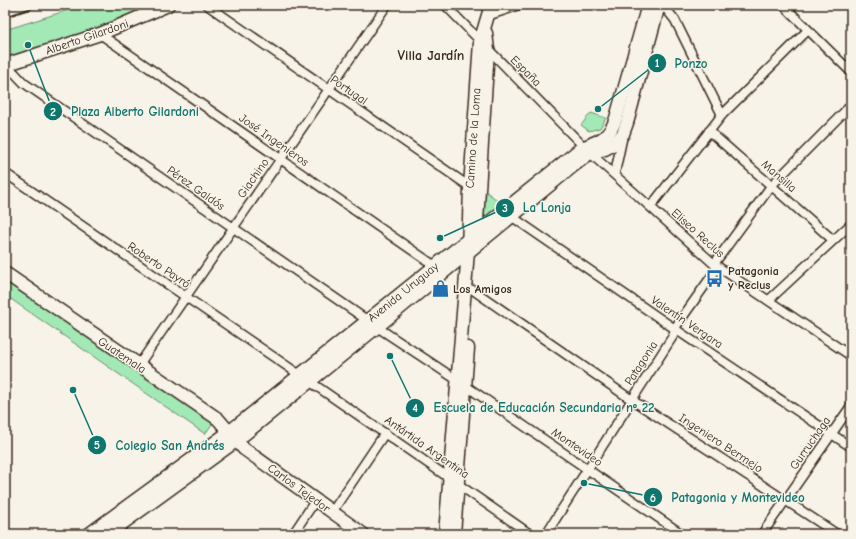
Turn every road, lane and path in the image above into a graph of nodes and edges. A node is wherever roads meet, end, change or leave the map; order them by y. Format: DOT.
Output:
graph roads {
  1 [pos="168,5"];
  2 [pos="207,5"];
  3 [pos="388,5"];
  4 [pos="445,5"];
  5 [pos="520,5"];
  6 [pos="656,5"];
  7 [pos="783,5"];
  8 [pos="488,16"];
  9 [pos="808,30"];
  10 [pos="100,34"];
  11 [pos="484,46"];
  12 [pos="6,64"];
  13 [pos="851,72"];
  14 [pos="328,90"];
  15 [pos="851,105"];
  16 [pos="722,115"];
  17 [pos="708,131"];
  18 [pos="623,134"];
  19 [pos="587,150"];
  20 [pos="281,159"];
  21 [pos="5,173"];
  22 [pos="615,173"];
  23 [pos="771,186"];
  24 [pos="474,190"];
  25 [pos="651,206"];
  26 [pos="511,216"];
  27 [pos="851,224"];
  28 [pos="232,228"];
  29 [pos="833,240"];
  30 [pos="472,242"];
  31 [pos="716,265"];
  32 [pos="436,266"];
  33 [pos="5,273"];
  34 [pos="473,290"];
  35 [pos="185,297"];
  36 [pos="769,300"];
  37 [pos="372,324"];
  38 [pos="676,329"];
  39 [pos="851,356"];
  40 [pos="138,366"];
  41 [pos="304,378"];
  42 [pos="462,383"];
  43 [pos="632,400"];
  44 [pos="851,406"];
  45 [pos="385,433"];
  46 [pos="832,434"];
  47 [pos="233,436"];
  48 [pos="851,447"];
  49 [pos="588,469"];
  50 [pos="454,481"];
  51 [pos="786,500"];
  52 [pos="315,501"];
  53 [pos="332,512"];
  54 [pos="89,534"];
  55 [pos="108,534"];
  56 [pos="293,534"];
  57 [pos="363,534"];
  58 [pos="445,534"];
  59 [pos="454,534"];
  60 [pos="530,534"];
  61 [pos="546,534"];
  62 [pos="682,534"];
  63 [pos="762,534"];
  64 [pos="837,534"];
  1 -- 10 [label="main road, Alberto Gilardoni"];
  2 -- 14 [label="street, Portugal"];
  3 -- 14 [label="street, Giachino"];
  4 -- 11 [label="street, España"];
  5 -- 8 [label="street"];
  6 -- 16 [label="street"];
  6 -- 18 [label="main road"];
  6 -- 19 [label="main road, Avenida Uruguay"];
  7 -- 9 [label="street"];
  8 -- 11 [label="main road, Camino de la Loma"];
  9 -- 13 [label="street"];
  9 -- 16 [label="street"];
  10 -- 12 [label="main road, Alberto Gilardoni"];
  10 -- 20 [label="street, José Ingenieros"];
  11 -- 19 [label="street, España"];
  11 -- 24 [label="main road, Camino de la Loma"];
  12 -- 28 [label="street, Pérez Galdós"];
  14 -- 20 [label="street, Giachino"];
  14 -- 24 [label="street, Portugal"];
  15 -- 23 [label="street, Patagonia"];
  16 -- 17 [label="street"];
  17 -- 23 [label="street, Mansilla"];
  17 -- 25 [label="street"];
  18 -- 19 [label="main road, Avenida Uruguay"];
  18 -- 22 [label="street"];
  19 -- 22 [label="street, Eliseo Reclus"];
  19 -- 26 [label="main road, Avenida Uruguay"];
  19 -- 30 [label="main road, Avenida Uruguay"];
  20 -- 28 [label="street, Giachino"];
  20 -- 32 [label="street, José Ingenieros"];
  21 -- 35 [label="street, Roberto Payró"];
  22 -- 25 [label="street, Eliseo Reclus"];
  23 -- 29 [label="street, Mansilla"];
  23 -- 31 [label="street, Patagonia"];
  24 -- 30 [label="main road, Camino de la Loma"];
  25 -- 31 [label="street, Eliseo Reclus"];
  26 -- 30 [label="main road, Avenida Uruguay"];
  26 -- 38 [label="street, Valentín Vergara"];
  27 -- 29 [label="street"];
  28 -- 35 [label="street, Giachino"];
  28 -- 37 [label="street, Pérez Galdós"];
  29 -- 36 [label="street"];
  30 -- 32 [label="main road, Avenida Uruguay"];
  30 -- 34 [label="main road"];
  30 -- 37 [label="main road, Avenida Uruguay"];
  30 -- 42 [label="main road"];
  31 -- 36 [label="street, Eliseo Reclus"];
  31 -- 38 [label="street, Patagonia"];
  32 -- 37 [label="main road, Avenida Uruguay"];
  33 -- 40 [label="main road, Guatemala"];
  34 -- 42 [label="main road"];
  34 -- 43 [label="street, Ingeniero Bermejo"];
  35 -- 40 [label="street, Giachino"];
  35 -- 41 [label="street, Roberto Payró"];
  36 -- 39 [label="street, Eliseo Reclus"];
  37 -- 41 [label="main road, Avenida Uruguay"];
  37 -- 42 [label="street, Montevideo"];
  38 -- 43 [label="street, Patagonia"];
  38 -- 46 [label="street, Valentín Vergara"];
  40 -- 47 [label="main road, Guatemala"];
  41 -- 45 [label="street, Antártida Argentina"];
  41 -- 47 [label="main road, Avenida Uruguay"];
  42 -- 49 [label="street, Montevideo"];
  42 -- 50 [label="main road"];
  43 -- 49 [label="street, Patagonia"];
  43 -- 51 [label="street, Ingeniero Bermejo"];
  44 -- 46 [label="street, Gurruchaga"];
  45 -- 50 [label="street, Antártida Argentina"];
  45 -- 53 [label="street"];
  46 -- 48 [label="street, Valentín Vergara"];
  46 -- 51 [label="street, Gurruchaga"];
  47 -- 52 [label="main road, Carlos Tejedor"];
  47 -- 54 [label="main road, Avenida Uruguay"];
  47 -- 55 [label="main road, Avenida Uruguay"];
  49 -- 61 [label="street, Patagonia"];
  49 -- 62 [label="street, Montevideo"];
  50 -- 58 [label="main road"];
  50 -- 59 [label="main road"];
  50 -- 60 [label="street, Antártida Argentina"];
  51 -- 63 [label="street, Gurruchaga"];
  51 -- 64 [label="street, Ingeniero Bermejo"];
  52 -- 53 [label="main road, Carlos Tejedor"];
  52 -- 56 [label="street"];
  53 -- 57 [label="main road, Carlos Tejedor"];
}
